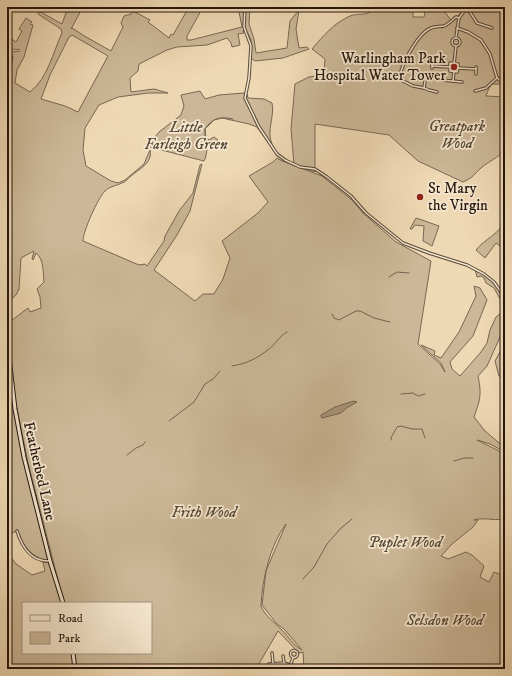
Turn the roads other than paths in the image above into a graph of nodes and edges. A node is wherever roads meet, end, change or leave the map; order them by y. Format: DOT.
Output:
graph roads {
  1 [pos="9,7"];
  2 [pos="245,7"];
  3 [pos="467,7"];
  4 [pos="498,7"];
  5 [pos="505,9"];
  6 [pos="7,10"];
  7 [pos="464,10"];
  8 [pos="459,18"];
  9 [pos="457,28"];
  10 [pos="492,28"];
  11 [pos="456,37"];
  12 [pos="456,46"];
  13 [pos="432,63"];
  14 [pos="454,64"];
  15 [pos="476,66"];
  16 [pos="450,67"];
  17 [pos="458,68"];
  18 [pos="476,69"];
  19 [pos="454,71"];
  20 [pos="426,74"];
  21 [pos="476,74"];
  22 [pos="497,78"];
  23 [pos="442,80"];
  24 [pos="453,81"];
  25 [pos="462,82"];
  26 [pos="505,82"];
  27 [pos="424,88"];
  28 [pos="475,91"];
  29 [pos="437,92"];
  30 [pos="505,298"];
  31 [pos="7,341"];
  32 [pos="17,531"];
  33 [pos="50,562"];
  34 [pos="63,602"];
  35 [pos="272,653"];
  36 [pos="73,654"];
  37 [pos="293,657"];
  38 [pos="288,658"];
  39 [pos="273,663"];
  40 [pos="284,663"];
  41 [pos="290,665"];
  42 [pos="75,669"];
  43 [pos="268,669"];
  44 [pos="289,669"];
  1 -- 6 [label="street"];
  2 -- 30 [label="street"];
  3 -- 7 [label="street"];
  4 -- 5 [label="street"];
  7 -- 8 [label="street"];
  7 -- 10 [label="street"];
  8 -- 9 [label="street"];
  8 -- 27 [label="street"];
  9 -- 11 [label="street"];
  9 -- 22 [label="street"];
  11 -- 12 [label="street"];
  11 -- 12 [label="street"];
  12 -- 14 [label="street"];
  13 -- 16 [label="street"];
  14 -- 16 [label="street"];
  14 -- 17 [label="street"];
  15 -- 18 [label="street"];
  16 -- 19 [label="street"];
  17 -- 18 [label="street"];
  17 -- 19 [label="street"];
  18 -- 21 [label="street"];
  19 -- 24 [label="street"];
  20 -- 27 [label="street"];
  22 -- 26 [label="street"];
  22 -- 28 [label="street"];
  23 -- 24 [label="street"];
  24 -- 25 [label="street"];
  27 -- 29 [label="street"];
  31 -- 33 [label="street, Featherbed Lane"];
  32 -- 33 [label="street"];
  33 -- 34 [label="street, Featherbed Lane"];
  35 -- 39 [label="street"];
  36 -- 42 [label="street"];
  37 -- 41 [label="street"];
  38 -- 40 [label="street"];
  39 -- 40 [label="street"];
  39 -- 43 [label="street"];
  40 -- 41 [label="street"];
  41 -- 44 [label="street"];
}
